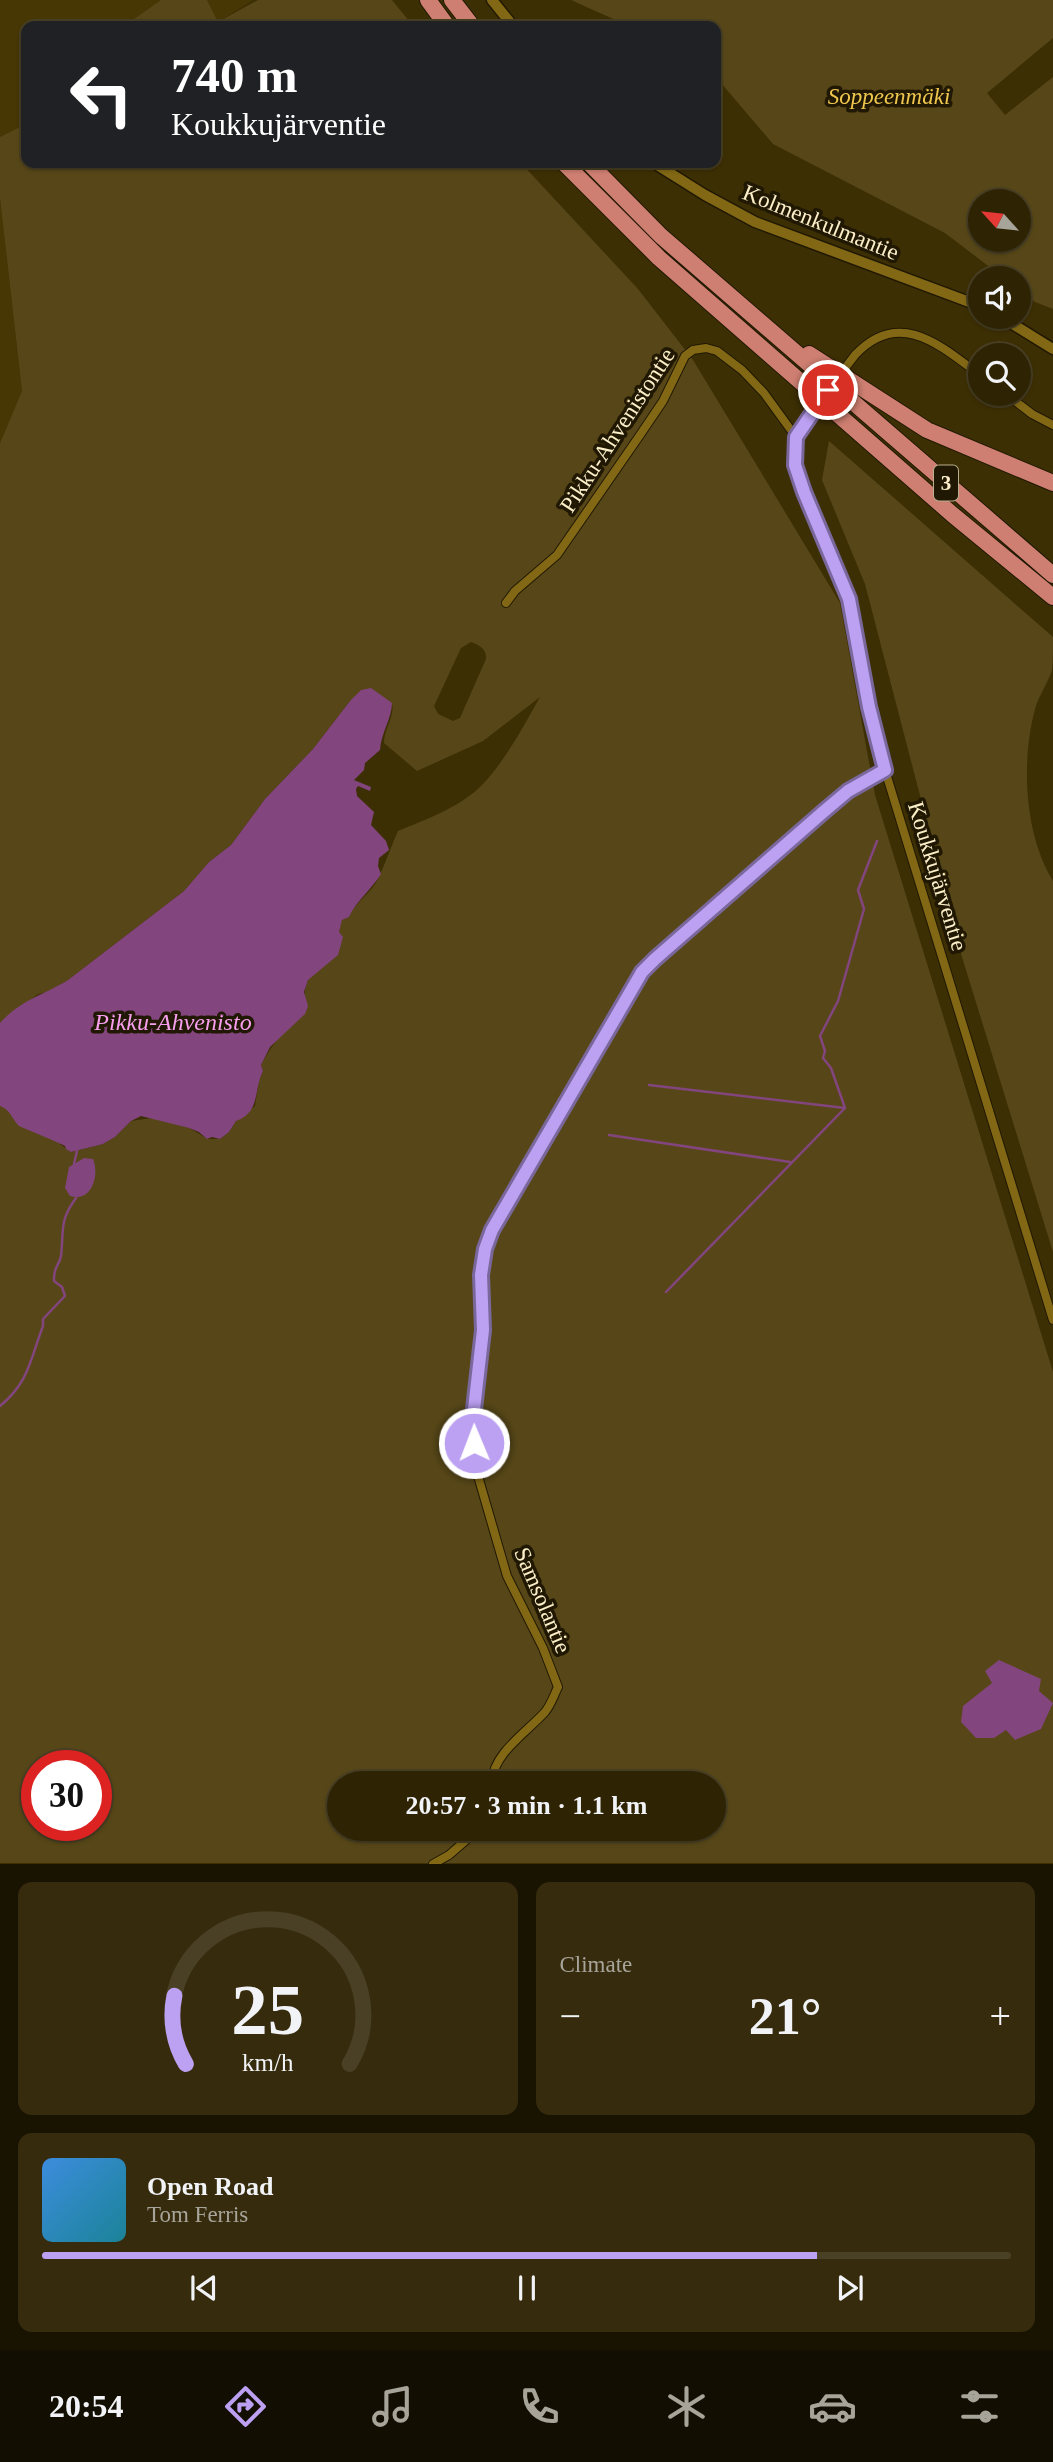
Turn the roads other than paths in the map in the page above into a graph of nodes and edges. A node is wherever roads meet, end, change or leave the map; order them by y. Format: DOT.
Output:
graph roads {
  1 [pos="428,0"];
  2 [pos="452,0"];
  3 [pos="492,0"];
  4 [pos="443,21"];
  5 [pos="468,21"];
  6 [pos="509,21"];
  7 [pos="569,168"];
  8 [pos="594,168"];
  9 [pos="662,168"];
  10 [pos="968,302"];
  11 [pos="751,315"];
  12 [pos="1020,329"];
  13 [pos="1053,349"];
  14 [pos="968,366"];
  15 [pos="1022,406"];
  16 [pos="1053,425"];
  17 [pos="796,437"];
  18 [pos="1053,483"];
  19 [pos="1053,575"];
  20 [pos="1053,597"];
  21 [pos="506,603"];
  22 [pos="885,770"];
  23 [pos="1053,1320"];
  24 [pos="494,1771"];
  25 [pos="465,1841"];
  26 [pos="433,1864"];
  1 -- 4 [label="highway"];
  2 -- 5 [label="highway"];
  3 -- 6 [label="street"];
  7 -- 20 [label="highway, 3"];
  8 -- 11 [label="highway, 3"];
  9 -- 10 [label="street, Kolmenkulmantie"];
  11 -- 18 [label="highway"];
  11 -- 19 [label="highway, 3"];
  12 -- 13 [label="street"];
  14 -- 17 [label="street, Koukkujärventie, bridge"];
  15 -- 16 [label="street"];
  17 -- 21 [label="street, Pikku-Ahvenistontie"];
  17 -- 22 [label="street, Koukkujärventie"];
  22 -- 23 [label="street, Koukkujärventie"];
  22 -- 24 [label="street, Samsolantie"];
  25 -- 26 [label="street"];
}
